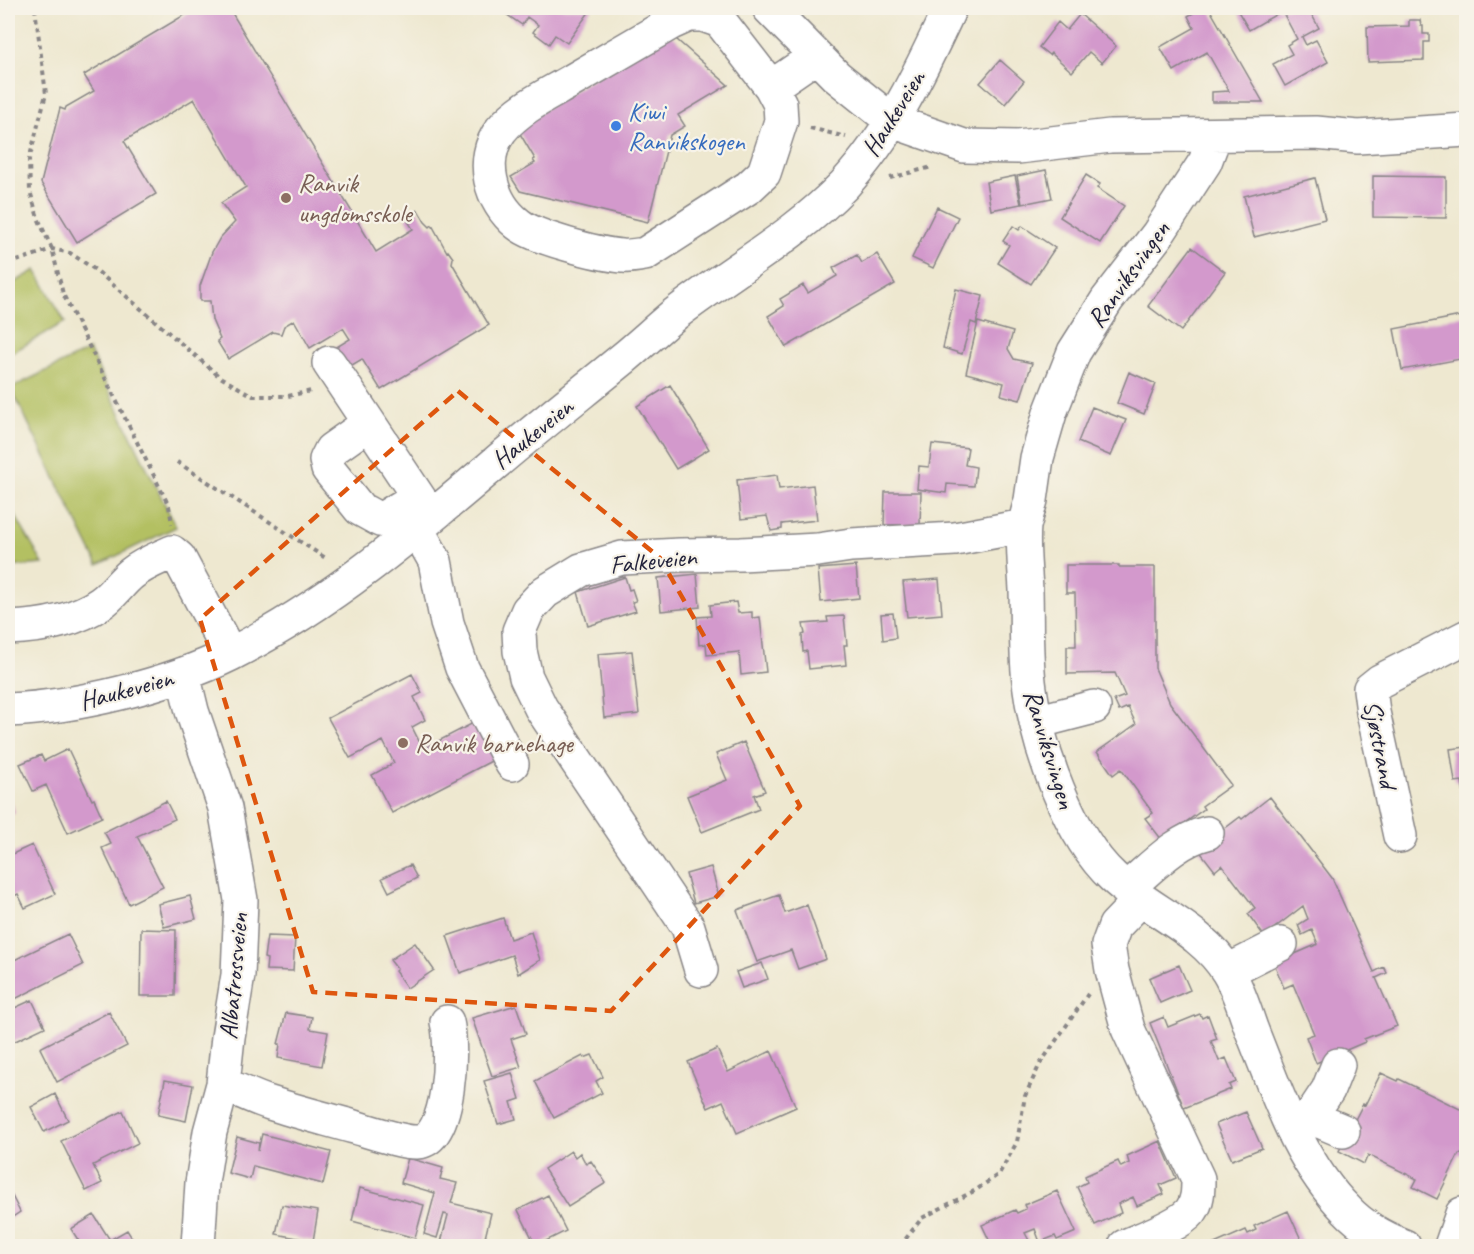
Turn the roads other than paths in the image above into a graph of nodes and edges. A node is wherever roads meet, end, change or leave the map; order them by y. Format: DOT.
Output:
graph roads {
  1 [pos="769,8"];
  2 [pos="950,8"];
  3 [pos="816,56"];
  4 [pos="771,87"];
  5 [pos="892,121"];
  6 [pos="1467,130"];
  7 [pos="1213,136"];
  8 [pos="336,374"];
  9 [pos="369,423"];
  10 [pos="422,514"];
  11 [pos="1024,526"];
  12 [pos="8,628"];
  13 [pos="1467,637"];
  14 [pos="230,654"];
  15 [pos="183,674"];
  16 [pos="1094,707"];
  17 [pos="8,710"];
  18 [pos="1036,722"];
  19 [pos="512,765"];
  20 [pos="1208,833"];
  21 [pos="1400,836"];
  22 [pos="1133,894"];
  23 [pos="1281,945"];
  24 [pos="701,970"];
  25 [pos="1227,971"];
  26 [pos="447,1022"];
  27 [pos="1338,1065"];
  28 [pos="223,1084"];
  29 [pos="1301,1121"];
  30 [pos="1342,1131"];
  31 [pos="1462,1214"];
  32 [pos="198,1246"];
  33 [pos="1125,1246"];
  34 [pos="1404,1246"];
  35 [pos="1451,1246"];
  1 -- 3 [label="street"];
  2 -- 5 [label="street, Haukeveien"];
  3 -- 4 [label="street"];
  3 -- 5 [label="street"];
  4 -- 4 [label="street"];
  5 -- 7 [label="street"];
  5 -- 10 [label="street, Haukeveien"];
  6 -- 7 [label="street"];
  7 -- 11 [label="street, Ranviksvingen"];
  8 -- 9 [label="street"];
  9 -- 10 [label="street"];
  9 -- 10 [label="street"];
  10 -- 14 [label="street, Haukeveien"];
  10 -- 19 [label="street"];
  11 -- 18 [label="street, Ranviksvingen"];
  11 -- 24 [label="street, Falkeveien"];
  12 -- 14 [label="street"];
  13 -- 21 [label="street, Sjøstrand"];
  14 -- 15 [label="street, Haukeveien"];
  15 -- 17 [label="street, Haukeveien"];
  15 -- 28 [label="street, Albatrossveien"];
  16 -- 18 [label="street"];
  18 -- 22 [label="street, Ranviksvingen"];
  20 -- 22 [label="street"];
  22 -- 25 [label="street, Ranviksvingen"];
  22 -- 33 [label="street"];
  23 -- 25 [label="street"];
  25 -- 29 [label="street, Ranviksvingen"];
  26 -- 28 [label="street"];
  27 -- 29 [label="street"];
  28 -- 32 [label="street, Albatrossveien"];
  29 -- 30 [label="street"];
  29 -- 34 [label="street, Ranviksvingen"];
  31 -- 35 [label="street"];
}
